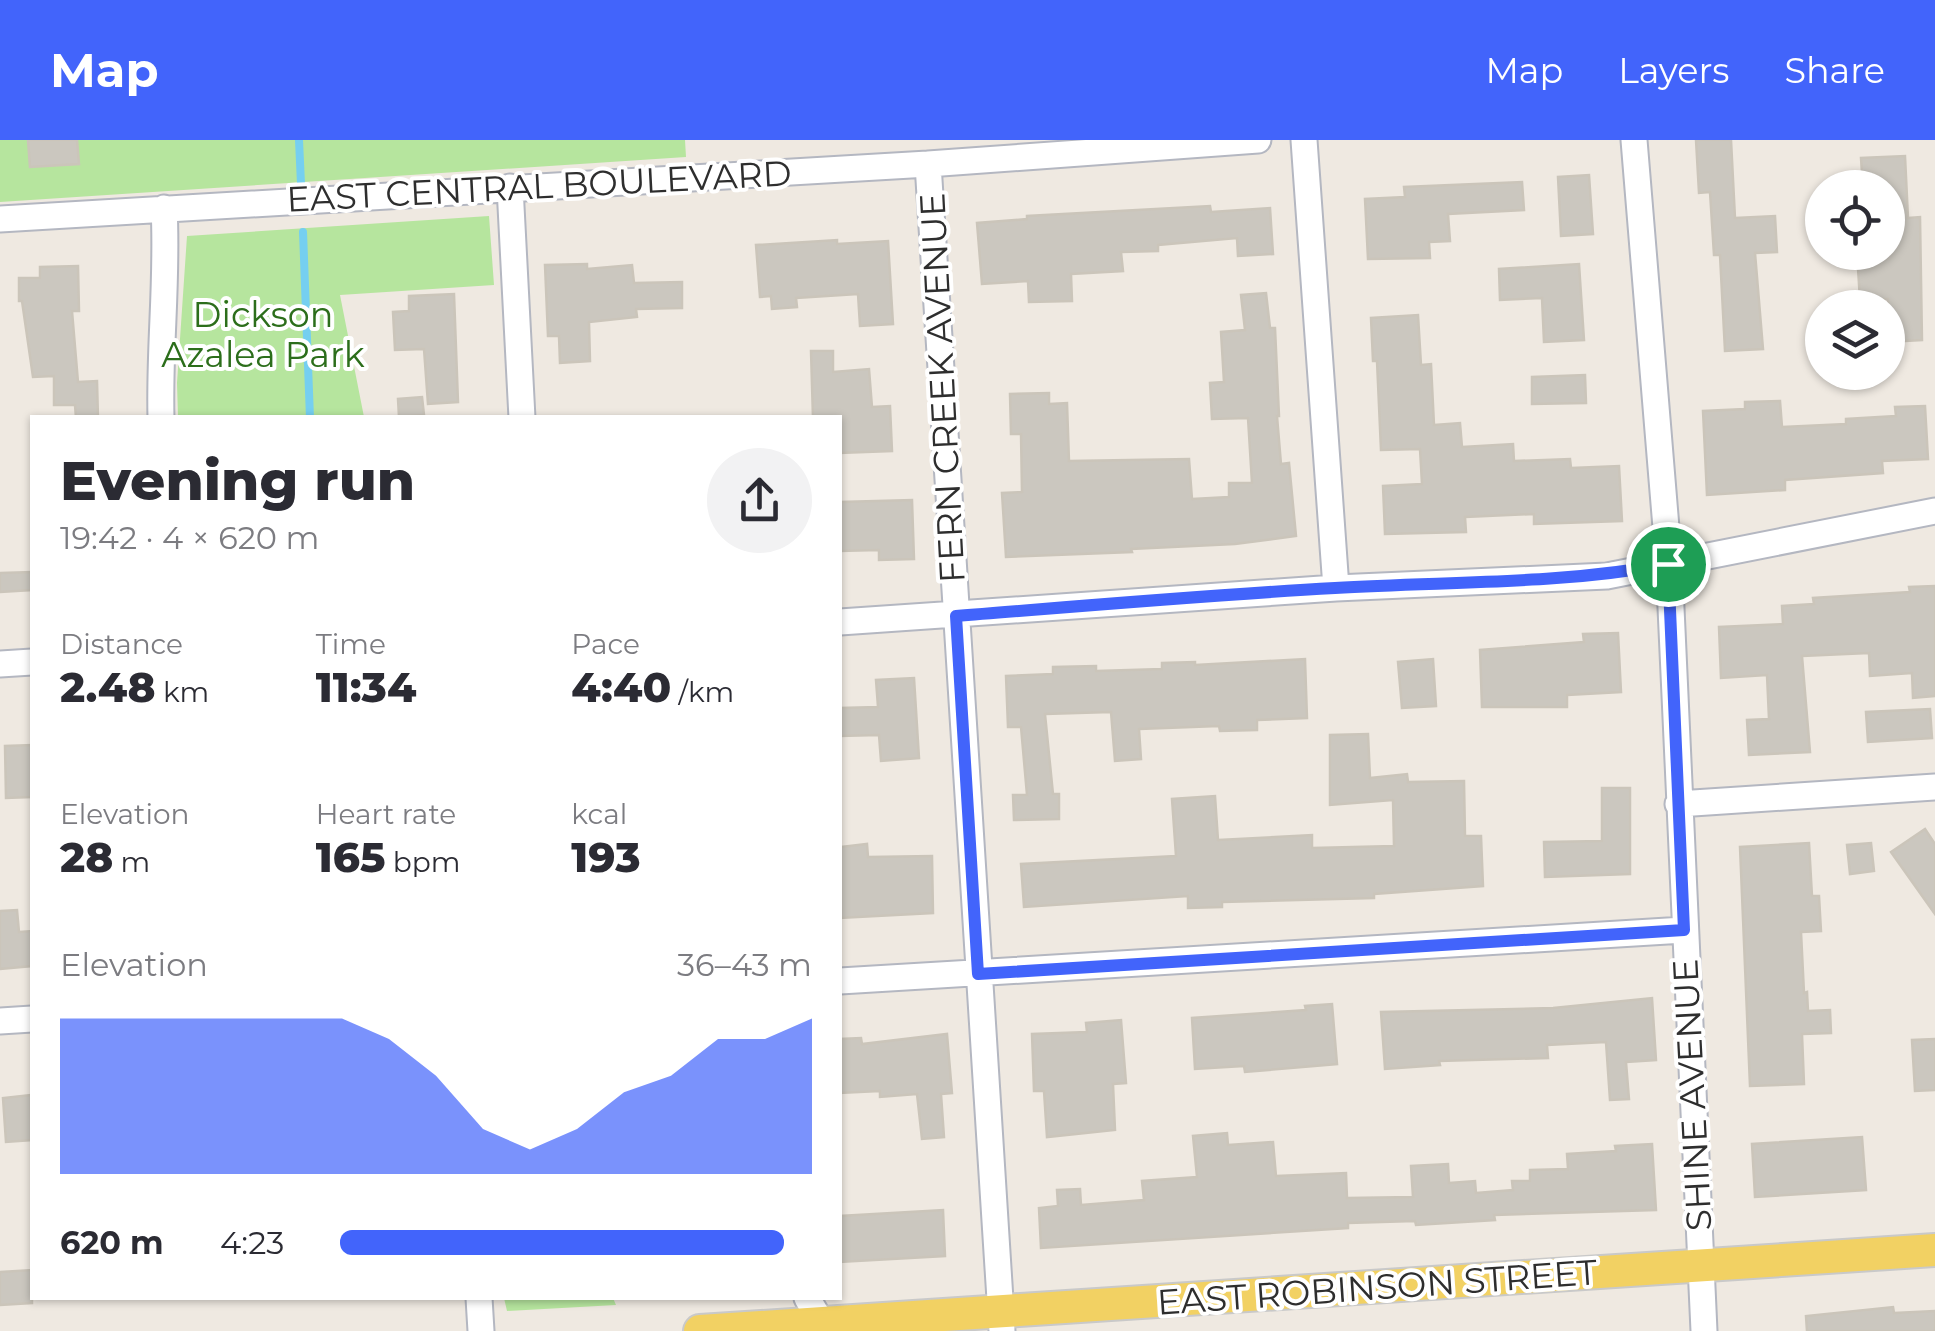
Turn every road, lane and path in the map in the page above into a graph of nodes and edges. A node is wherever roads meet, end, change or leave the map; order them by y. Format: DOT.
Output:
graph roads {
  1 [pos="1258,140"];
  2 [pos="1304,140"];
  3 [pos="1634,140"];
  4 [pos="928,164"];
  5 [pos="510,187"];
  6 [pos="164,208"];
  7 [pos="0,220"];
  8 [pos="161,415"];
  9 [pos="522,415"];
  10 [pos="1935,511"];
  11 [pos="1668,564"];
  12 [pos="1336,588"];
  13 [pos="956,616"];
  14 [pos="842,622"];
  15 [pos="30,662"];
  16 [pos="0,664"];
  17 [pos="1935,787"];
  18 [pos="1678,804"];
  19 [pos="1684,930"];
  20 [pos="978,974"];
  21 [pos="842,981"];
  22 [pos="30,1019"];
  23 [pos="0,1021"];
  24 [pos="1935,1250"];
  25 [pos="1699,1266"];
  26 [pos="479,1300"];
  27 [pos="814,1310"];
  28 [pos="1002,1321"];
  29 [pos="481,1331"];
  30 [pos="700,1331"];
  31 [pos="1704,1331"];
  1 -- 4 [label="street, EAST CENTRAL BOULEVARD"];
  2 -- 12 [label="street"];
  3 -- 11 [label="street, SHINE AVENUE"];
  4 -- 5 [label="street, EAST CENTRAL BOULEVARD"];
  4 -- 13 [label="street, FERN CREEK AVENUE"];
  5 -- 6 [label="street, EAST CENTRAL BOULEVARD"];
  5 -- 9 [label="street"];
  6 -- 7 [label="street, EAST CENTRAL BOULEVARD"];
  6 -- 8 [label="street"];
  10 -- 11 [label="street"];
  11 -- 12 [label="street"];
  11 -- 18 [label="street, SHINE AVENUE"];
  12 -- 13 [label="street"];
  13 -- 14 [label="street"];
  13 -- 20 [label="street, FERN CREEK AVENUE"];
  15 -- 16 [label="street"];
  17 -- 18 [label="street"];
  18 -- 19 [label="street, SHINE AVENUE"];
  19 -- 20 [label="street"];
  19 -- 25 [label="street, SHINE AVENUE"];
  20 -- 21 [label="street"];
  20 -- 28 [label="street, FERN CREEK AVENUE"];
  22 -- 23 [label="street"];
  24 -- 25 [label="main road, EAST ROBINSON STREET"];
  25 -- 28 [label="main road, EAST ROBINSON STREET"];
  25 -- 31 [label="street, SHINE AVENUE"];
  26 -- 29 [label="street"];
  27 -- 28 [label="main road, EAST ROBINSON STREET"];
  27 -- 30 [label="main road, EAST ROBINSON STREET"];
}
